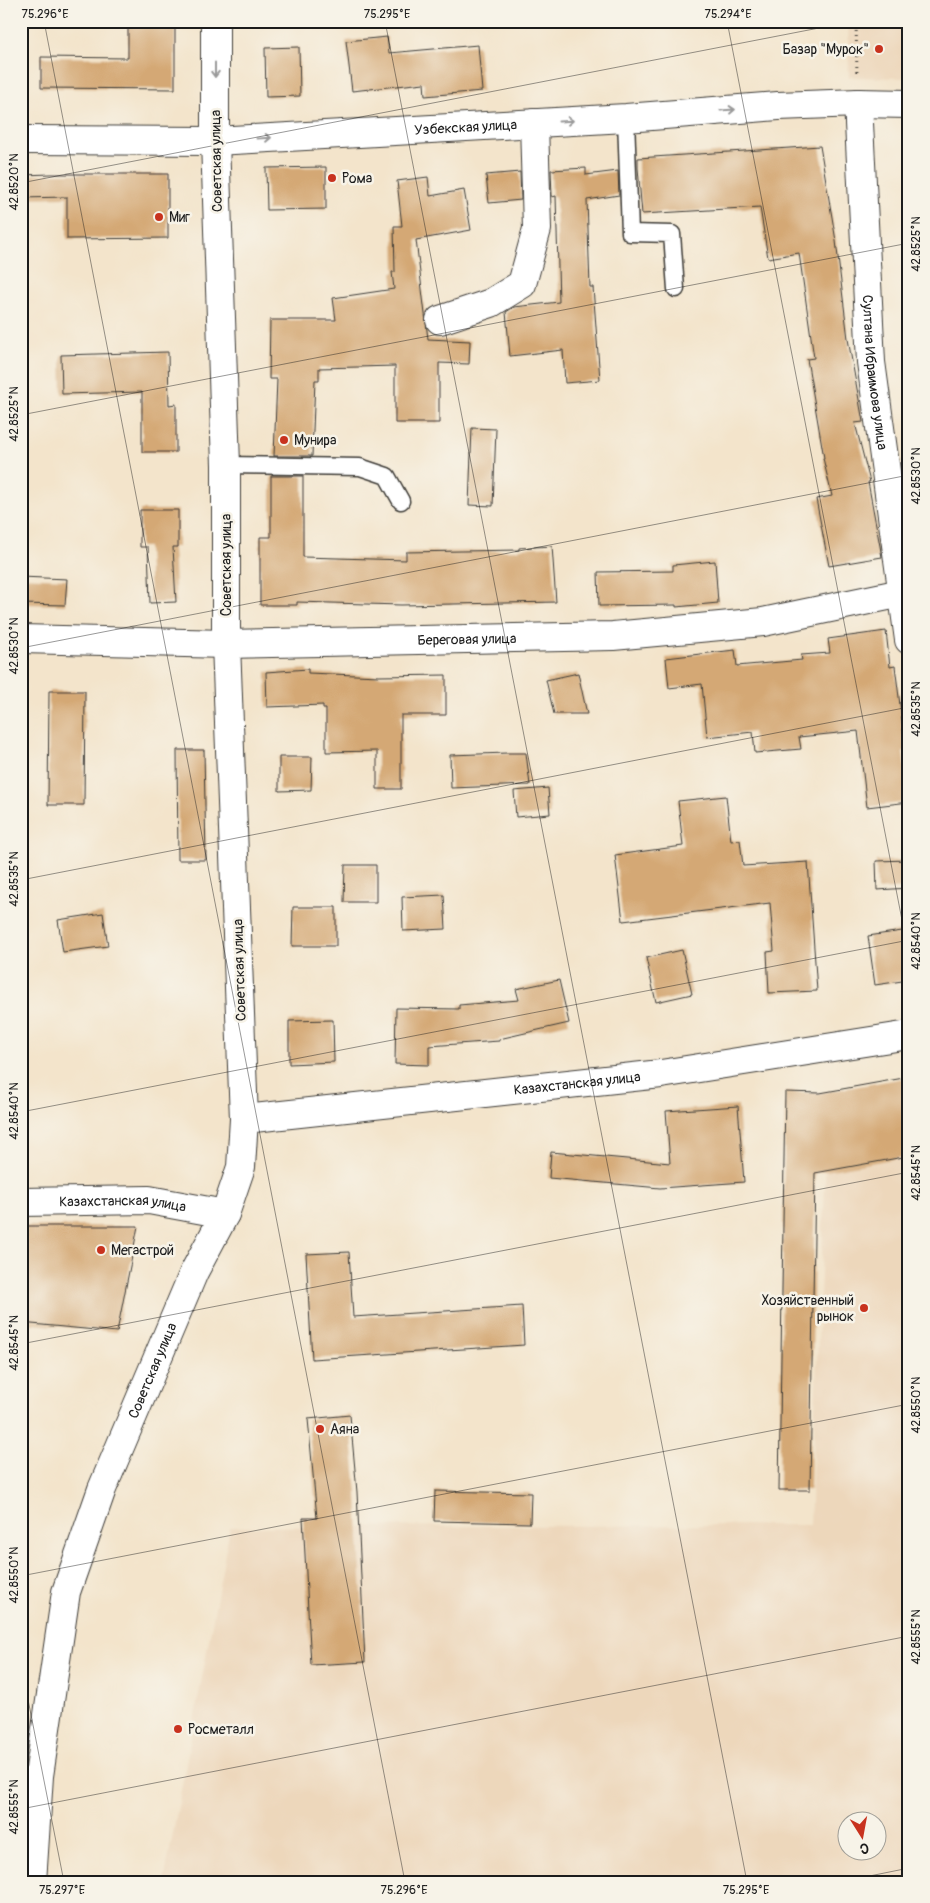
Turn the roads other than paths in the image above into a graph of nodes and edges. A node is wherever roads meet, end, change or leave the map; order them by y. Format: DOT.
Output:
graph roads {
  1 [pos="215,21"];
  2 [pos="858,103"];
  3 [pos="909,104"];
  4 [pos="626,118"];
  5 [pos="534,123"];
  6 [pos="21,140"];
  7 [pos="215,141"];
  8 [pos="676,289"];
  9 [pos="440,320"];
  10 [pos="226,465"];
  11 [pos="402,501"];
  12 [pos="905,593"];
  13 [pos="21,639"];
  14 [pos="909,640"];
  15 [pos="226,644"];
  16 [pos="909,1035"];
  17 [pos="244,1119"];
  18 [pos="21,1202"];
  19 [pos="225,1214"];
  20 [pos="30,1776"];
  21 [pos="32,1882"];
  1 -- 7 [label="street, Советская улица, one-way"];
  2 -- 3 [label="street, Узбекская улица"];
  4 -- 2 [label="street, Узбекская улица, one-way"];
  2 -- 12 [label="street, Султана Ибраимова улица"];
  5 -- 4 [label="street, Узбекская улица, one-way"];
  4 -- 8 [label="lane"];
  7 -- 5 [label="street, Узбекская улица, one-way"];
  5 -- 9 [label="street"];
  6 -- 7 [label="street, Узбекская улица"];
  7 -- 10 [label="street, Советская улица"];
  10 -- 11 [label="lane"];
  10 -- 15 [label="street, Советская улица"];
  12 -- 14 [label="street, Султана Ибраимова улица"];
  12 -- 15 [label="street, Береговая улица"];
  13 -- 15 [label="street, Береговая улица"];
  15 -- 17 [label="street, Советская улица"];
  16 -- 17 [label="street, Казахстанская улица"];
  17 -- 19 [label="street, Советская улица"];
  18 -- 19 [label="street, Казахстанская улица"];
  19 -- 20 [label="street, Советская улица"];
  20 -- 21 [label="street, Советская улица"];
}
